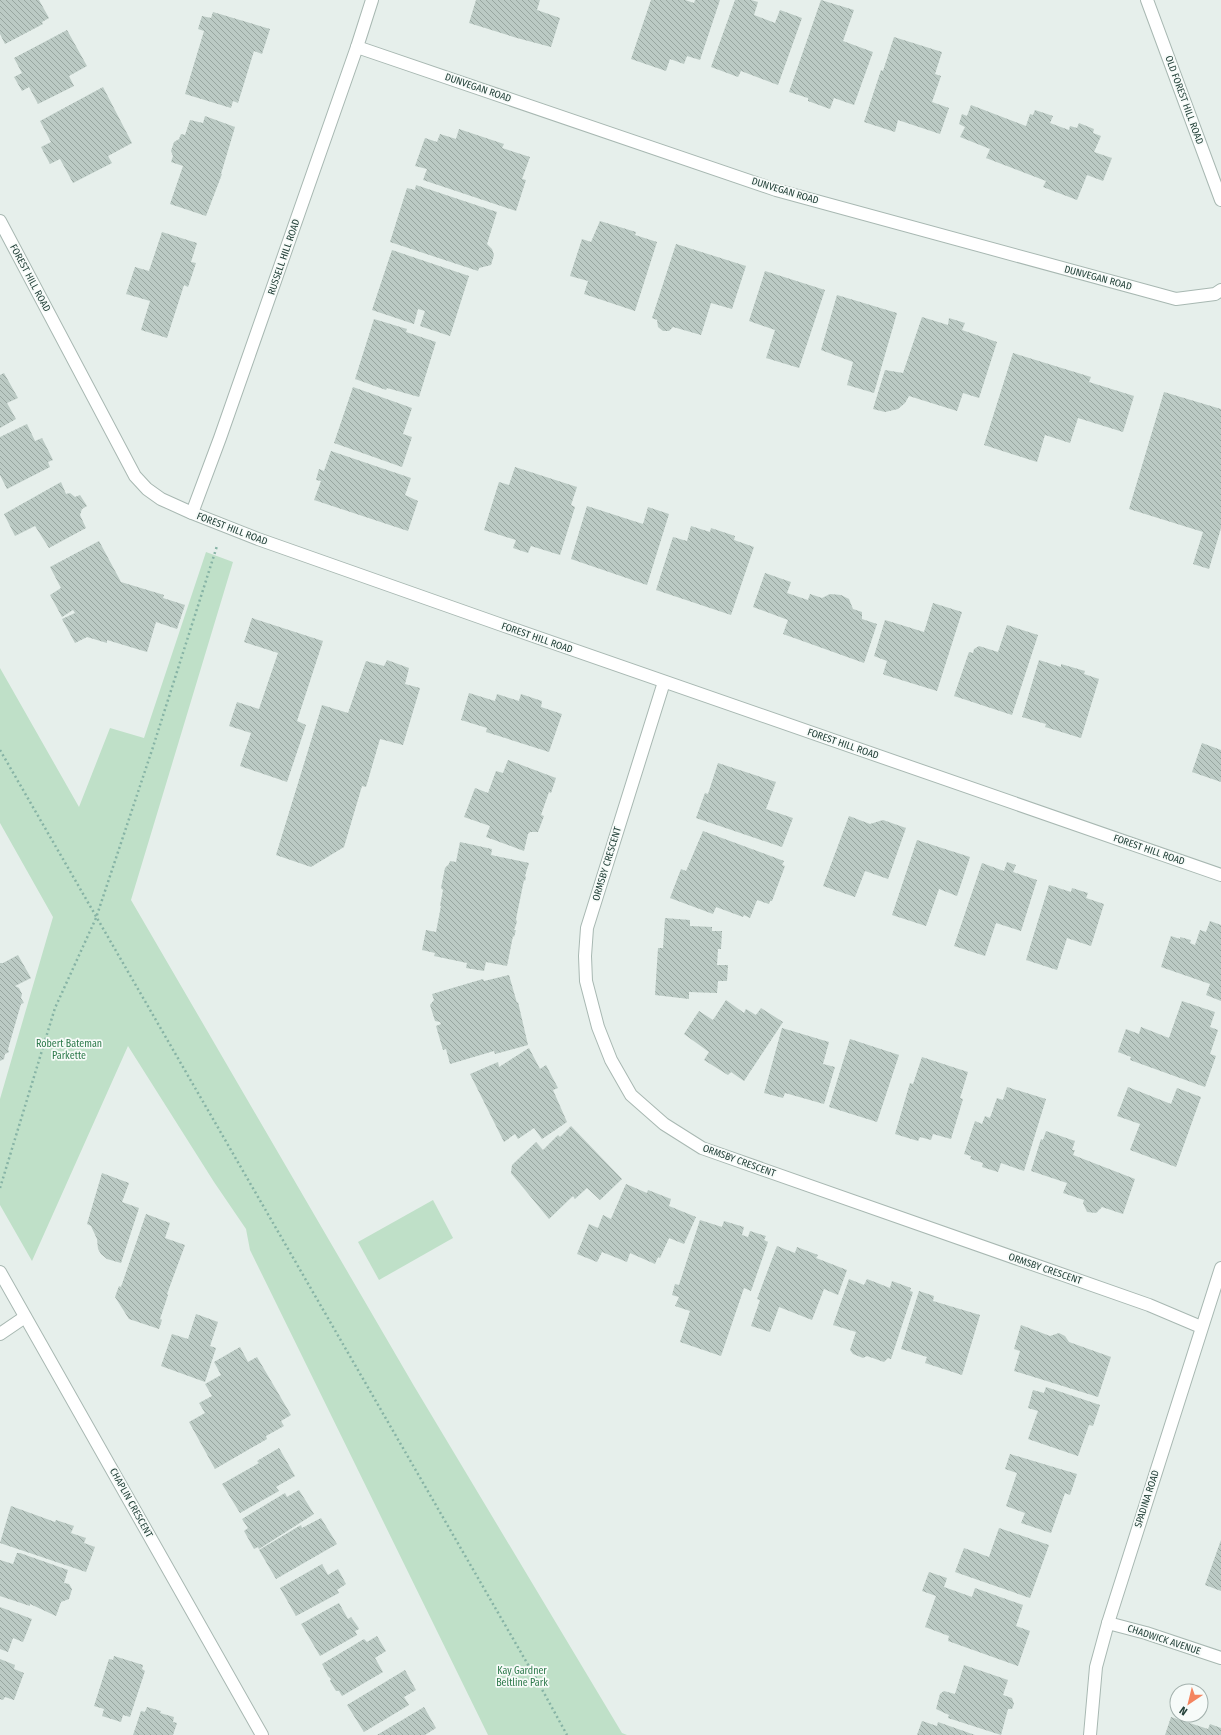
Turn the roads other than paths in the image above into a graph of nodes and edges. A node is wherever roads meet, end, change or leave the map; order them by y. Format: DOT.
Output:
graph roads {
  1 [pos="372,0"];
  2 [pos="1147,0"];
  3 [pos="357,47"];
  4 [pos="1221,200"];
  5 [pos="0,221"];
  6 [pos="1221,290"];
  7 [pos="192,513"];
  8 [pos="664,682"];
  9 [pos="1221,874"];
  10 [pos="1221,1268"];
  11 [pos="0,1272"];
  12 [pos="25,1316"];
  13 [pos="1201,1327"];
  14 [pos="0,1334"];
  15 [pos="1108,1623"];
  16 [pos="1221,1658"];
  17 [pos="262,1735"];
  18 [pos="1090,1735"];
  1 -- 3 [label="street, RUSSELL HILL ROAD"];
  2 -- 4 [label="street, OLD FOREST HILL ROAD"];
  3 -- 6 [label="street, DUNVEGAN ROAD"];
  3 -- 7 [label="street, RUSSELL HILL ROAD"];
  5 -- 7 [label="street, FOREST HILL ROAD"];
  7 -- 8 [label="street, FOREST HILL ROAD"];
  8 -- 9 [label="street, FOREST HILL ROAD"];
  8 -- 13 [label="street, ORMSBY CRESCENT"];
  10 -- 13 [label="street, SPADINA ROAD"];
  11 -- 12 [label="street, CHAPLIN CRESCENT"];
  12 -- 14 [label="street"];
  12 -- 17 [label="street, CHAPLIN CRESCENT"];
  13 -- 15 [label="street, SPADINA ROAD"];
  15 -- 16 [label="street, CHADWICK AVENUE"];
  15 -- 18 [label="street, SPADINA ROAD"];
}
